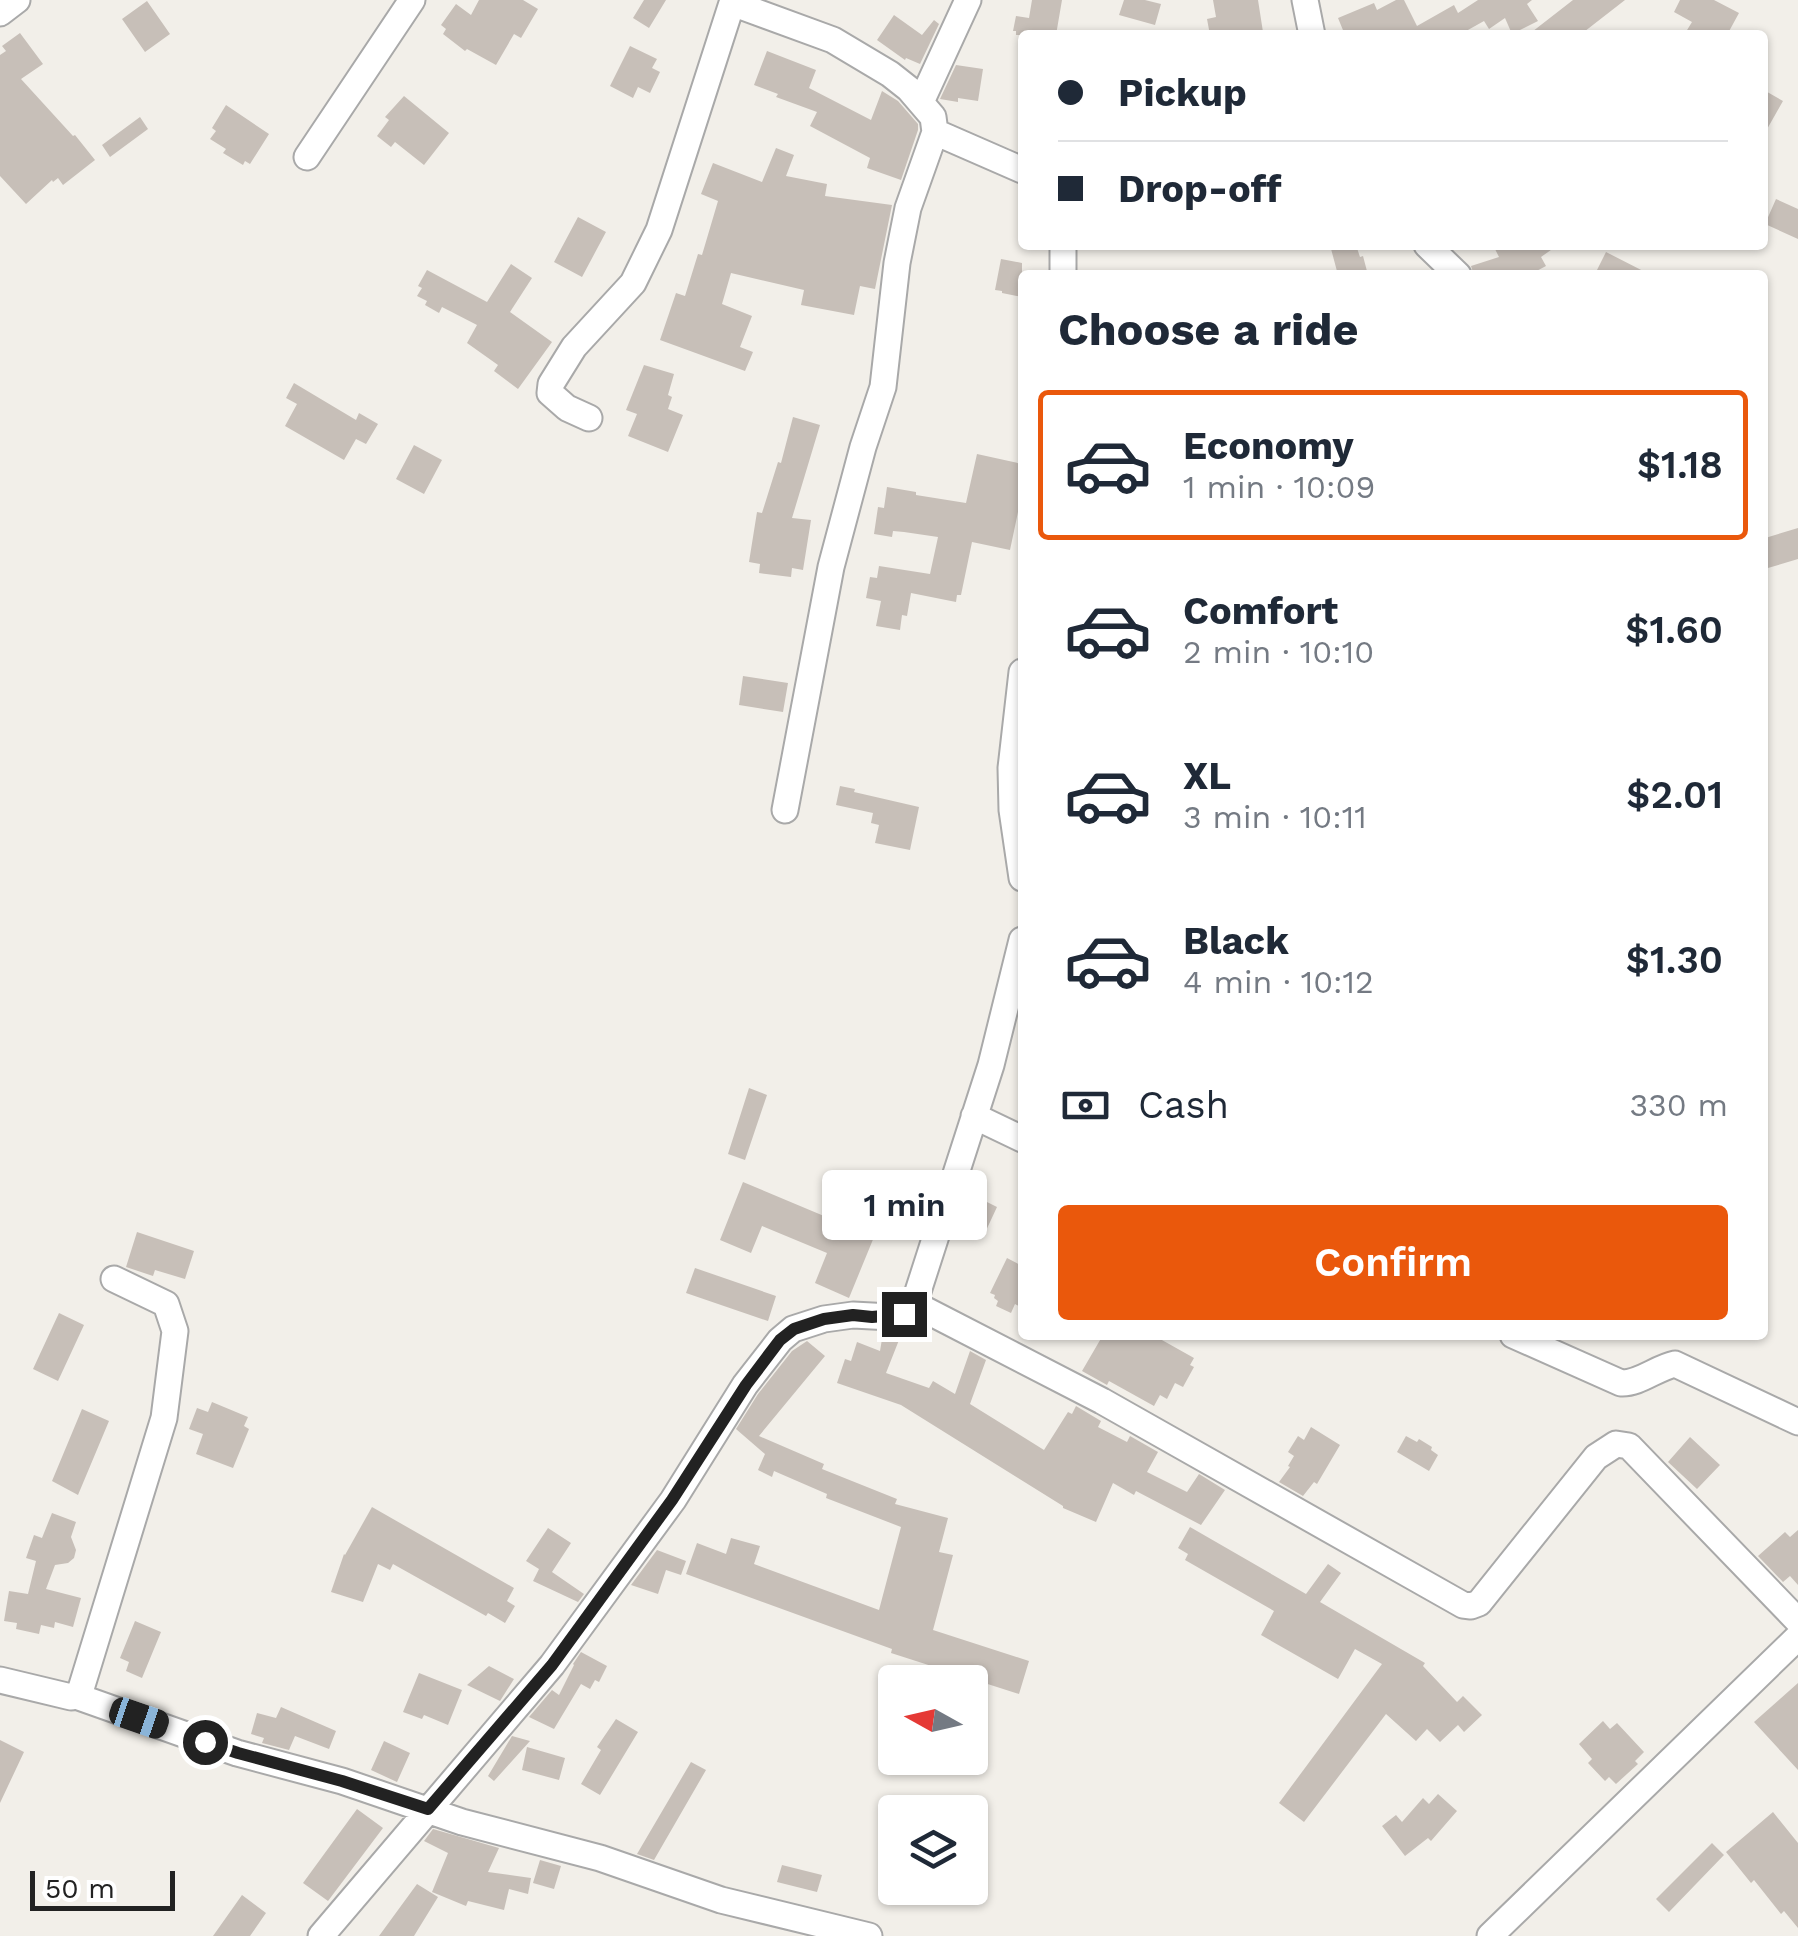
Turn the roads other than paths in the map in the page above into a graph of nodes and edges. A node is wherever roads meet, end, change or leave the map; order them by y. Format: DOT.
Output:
graph roads {
  1 [pos="16,0"];
  2 [pos="412,0"];
  3 [pos="968,0"];
  4 [pos="1306,0"];
  5 [pos="732,2"];
  6 [pos="0,13"];
  7 [pos="1311,30"];
  8 [pos="921,102"];
  9 [pos="934,132"];
  10 [pos="307,156"];
  11 [pos="1018,168"];
  12 [pos="1432,250"];
  13 [pos="1453,270"];
  14 [pos="589,418"];
  15 [pos="1018,707"];
  16 [pos="786,810"];
  17 [pos="1018,851"];
  18 [pos="1018,956"];
  19 [pos="974,1116"];
  20 [pos="1018,1137"];
  21 [pos="114,1279"];
  22 [pos="914,1304"];
  23 [pos="1524,1340"];
  24 [pos="1798,1422"];
  25 [pos="1798,1621"];
  26 [pos="1798,1636"];
  27 [pos="0,1680"];
  28 [pos="76,1696"];
  29 [pos="428,1809"];
  30 [pos="321,1936"];
  31 [pos="869,1936"];
  32 [pos="1490,1936"];
  1 -- 6 [label="street"];
  2 -- 10 [label="street"];
  3 -- 8 [label="street"];
  4 -- 7 [label="street"];
  5 -- 8 [label="street"];
  5 -- 14 [label="street"];
  8 -- 9 [label="street"];
  9 -- 11 [label="street"];
  9 -- 16 [label="street"];
  12 -- 13 [label="street"];
  15 -- 17 [label="street"];
  18 -- 19 [label="street"];
  19 -- 20 [label="street"];
  19 -- 22 [label="street"];
  21 -- 28 [label="street"];
  22 -- 25 [label="street"];
  22 -- 29 [label="street"];
  23 -- 24 [label="street"];
  26 -- 32 [label="street"];
  27 -- 28 [label="street"];
  28 -- 29 [label="street"];
  29 -- 30 [label="street"];
  29 -- 31 [label="street"];
}
